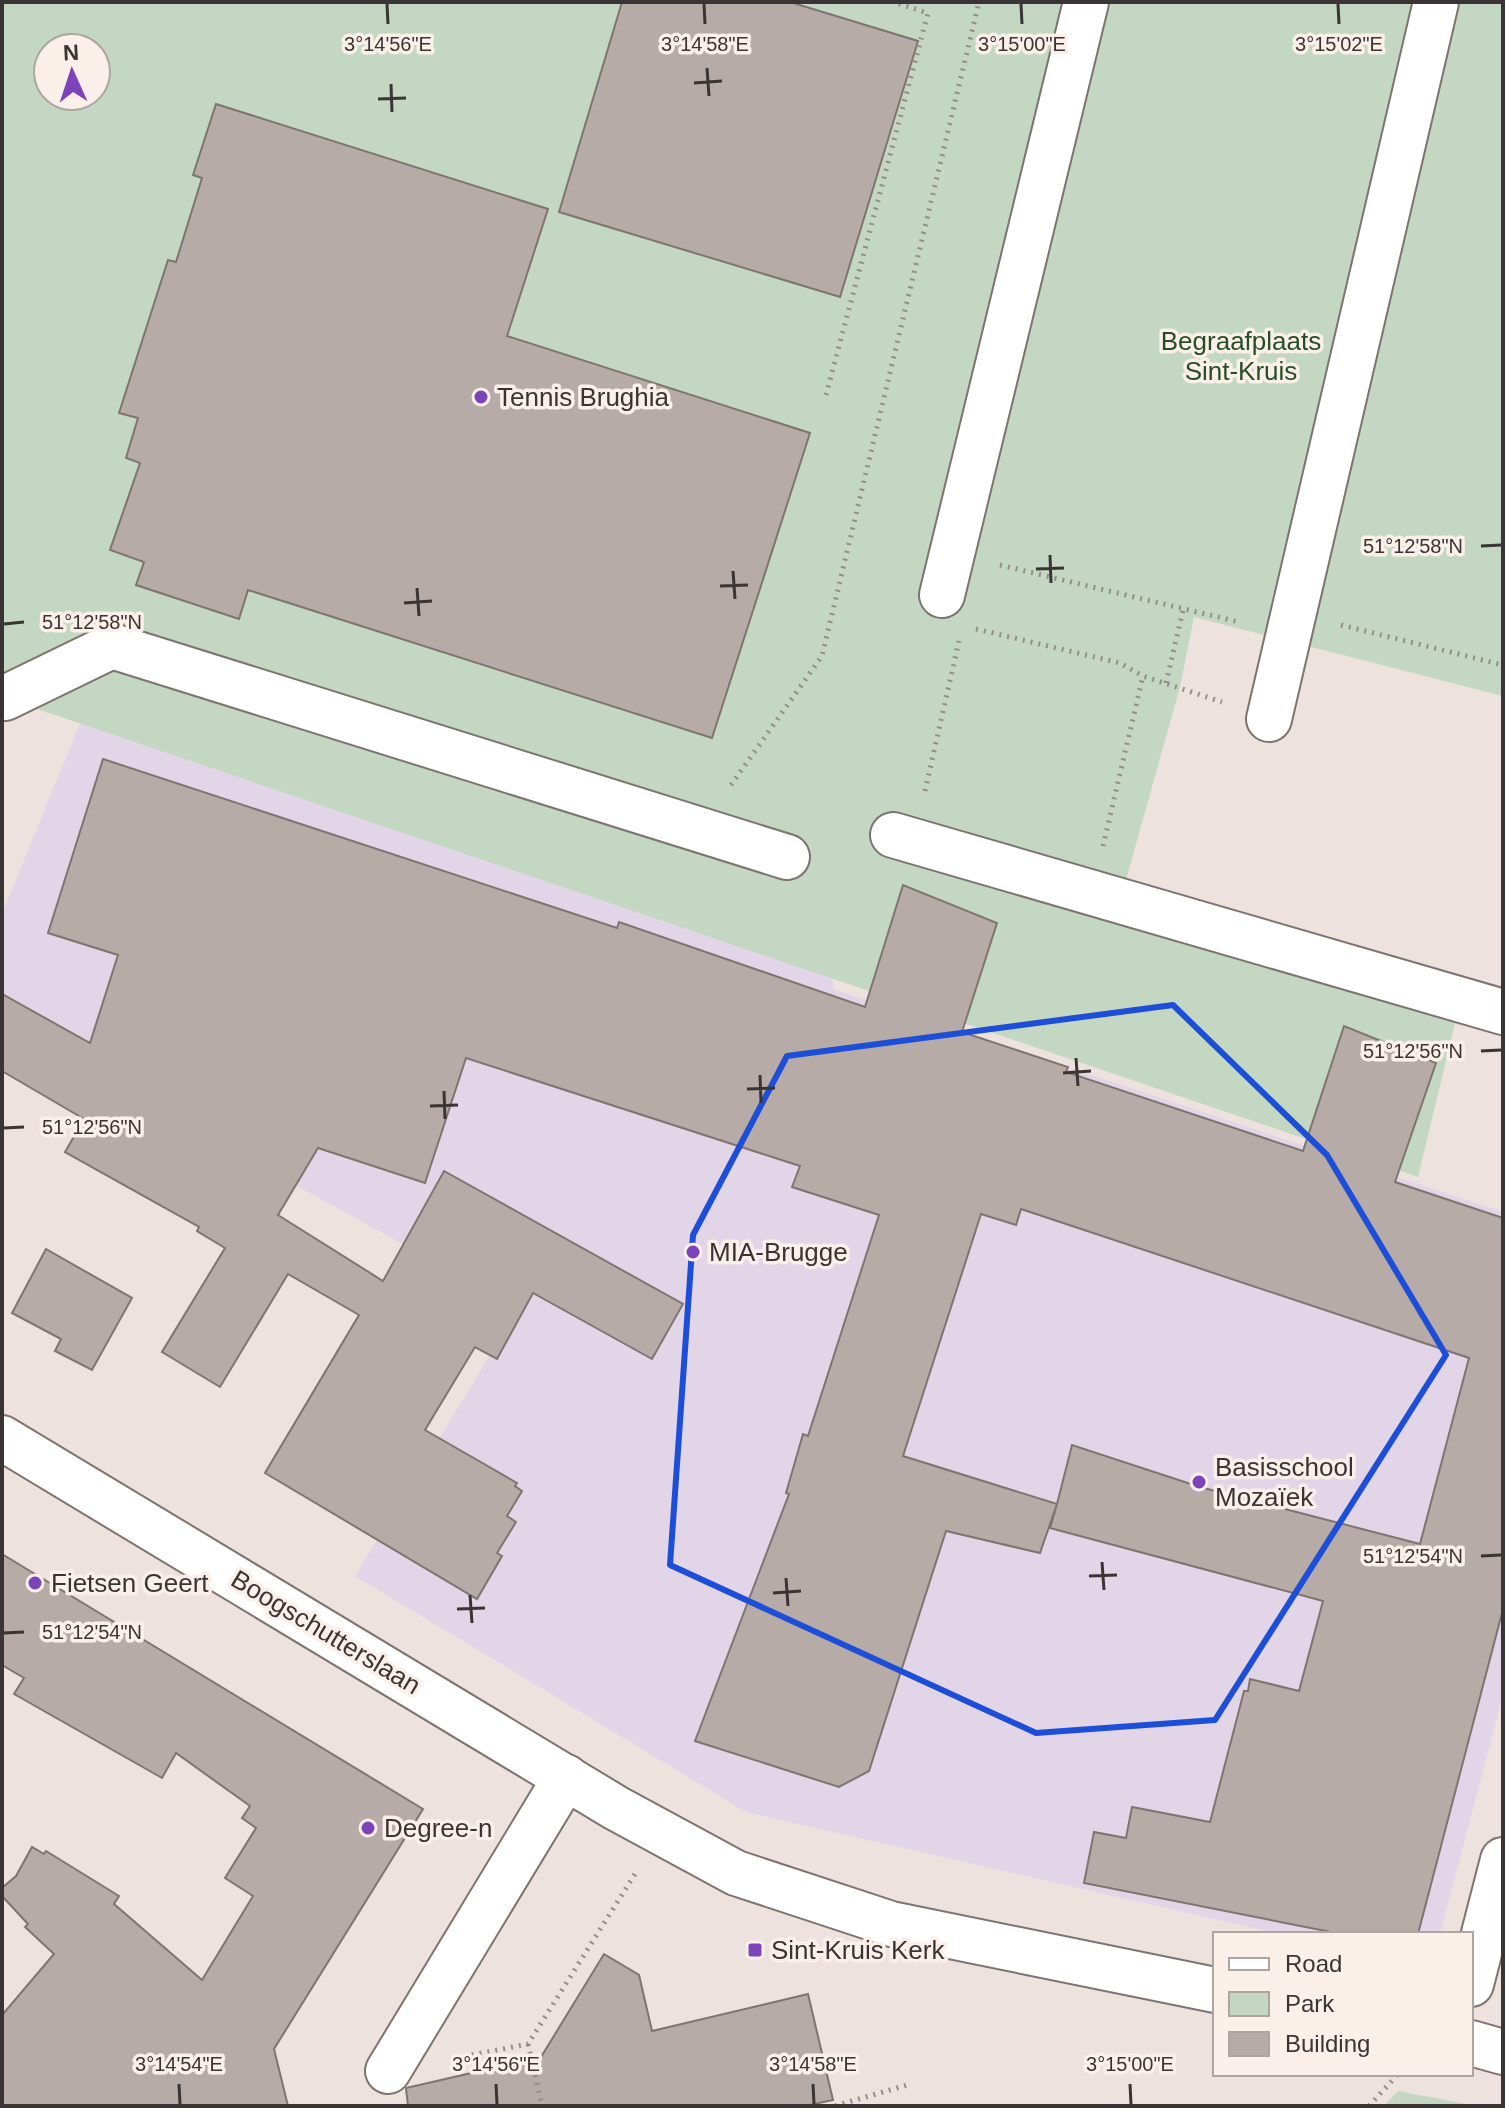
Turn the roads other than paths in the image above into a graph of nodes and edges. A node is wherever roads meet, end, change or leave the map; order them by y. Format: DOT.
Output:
graph roads {
  1 [pos="1086,2"];
  2 [pos="1436,2"];
  3 [pos="942,595"];
  4 [pos="3,700"];
  5 [pos="1269,719"];
  6 [pos="893,835"];
  7 [pos="787,857"];
  8 [pos="1503,1012"];
  9 [pos="2,1438"];
  10 [pos="566,1777"];
  11 [pos="1503,1860"];
  12 [pos="1473,1976"];
  13 [pos="1213,1990"];
  14 [pos="1473,2044"];
  15 [pos="1503,2052"];
  16 [pos="388,2071"];
  1 -- 3 [label="street"];
  2 -- 5 [label="street"];
  4 -- 7 [label="street"];
  6 -- 8 [label="street"];
  9 -- 10 [label="street, Boogschutterslaan"];
  10 -- 13 [label="street, Boogschutterslaan"];
  10 -- 16 [label="street"];
  11 -- 12 [label="street"];
  14 -- 15 [label="street"];
}
